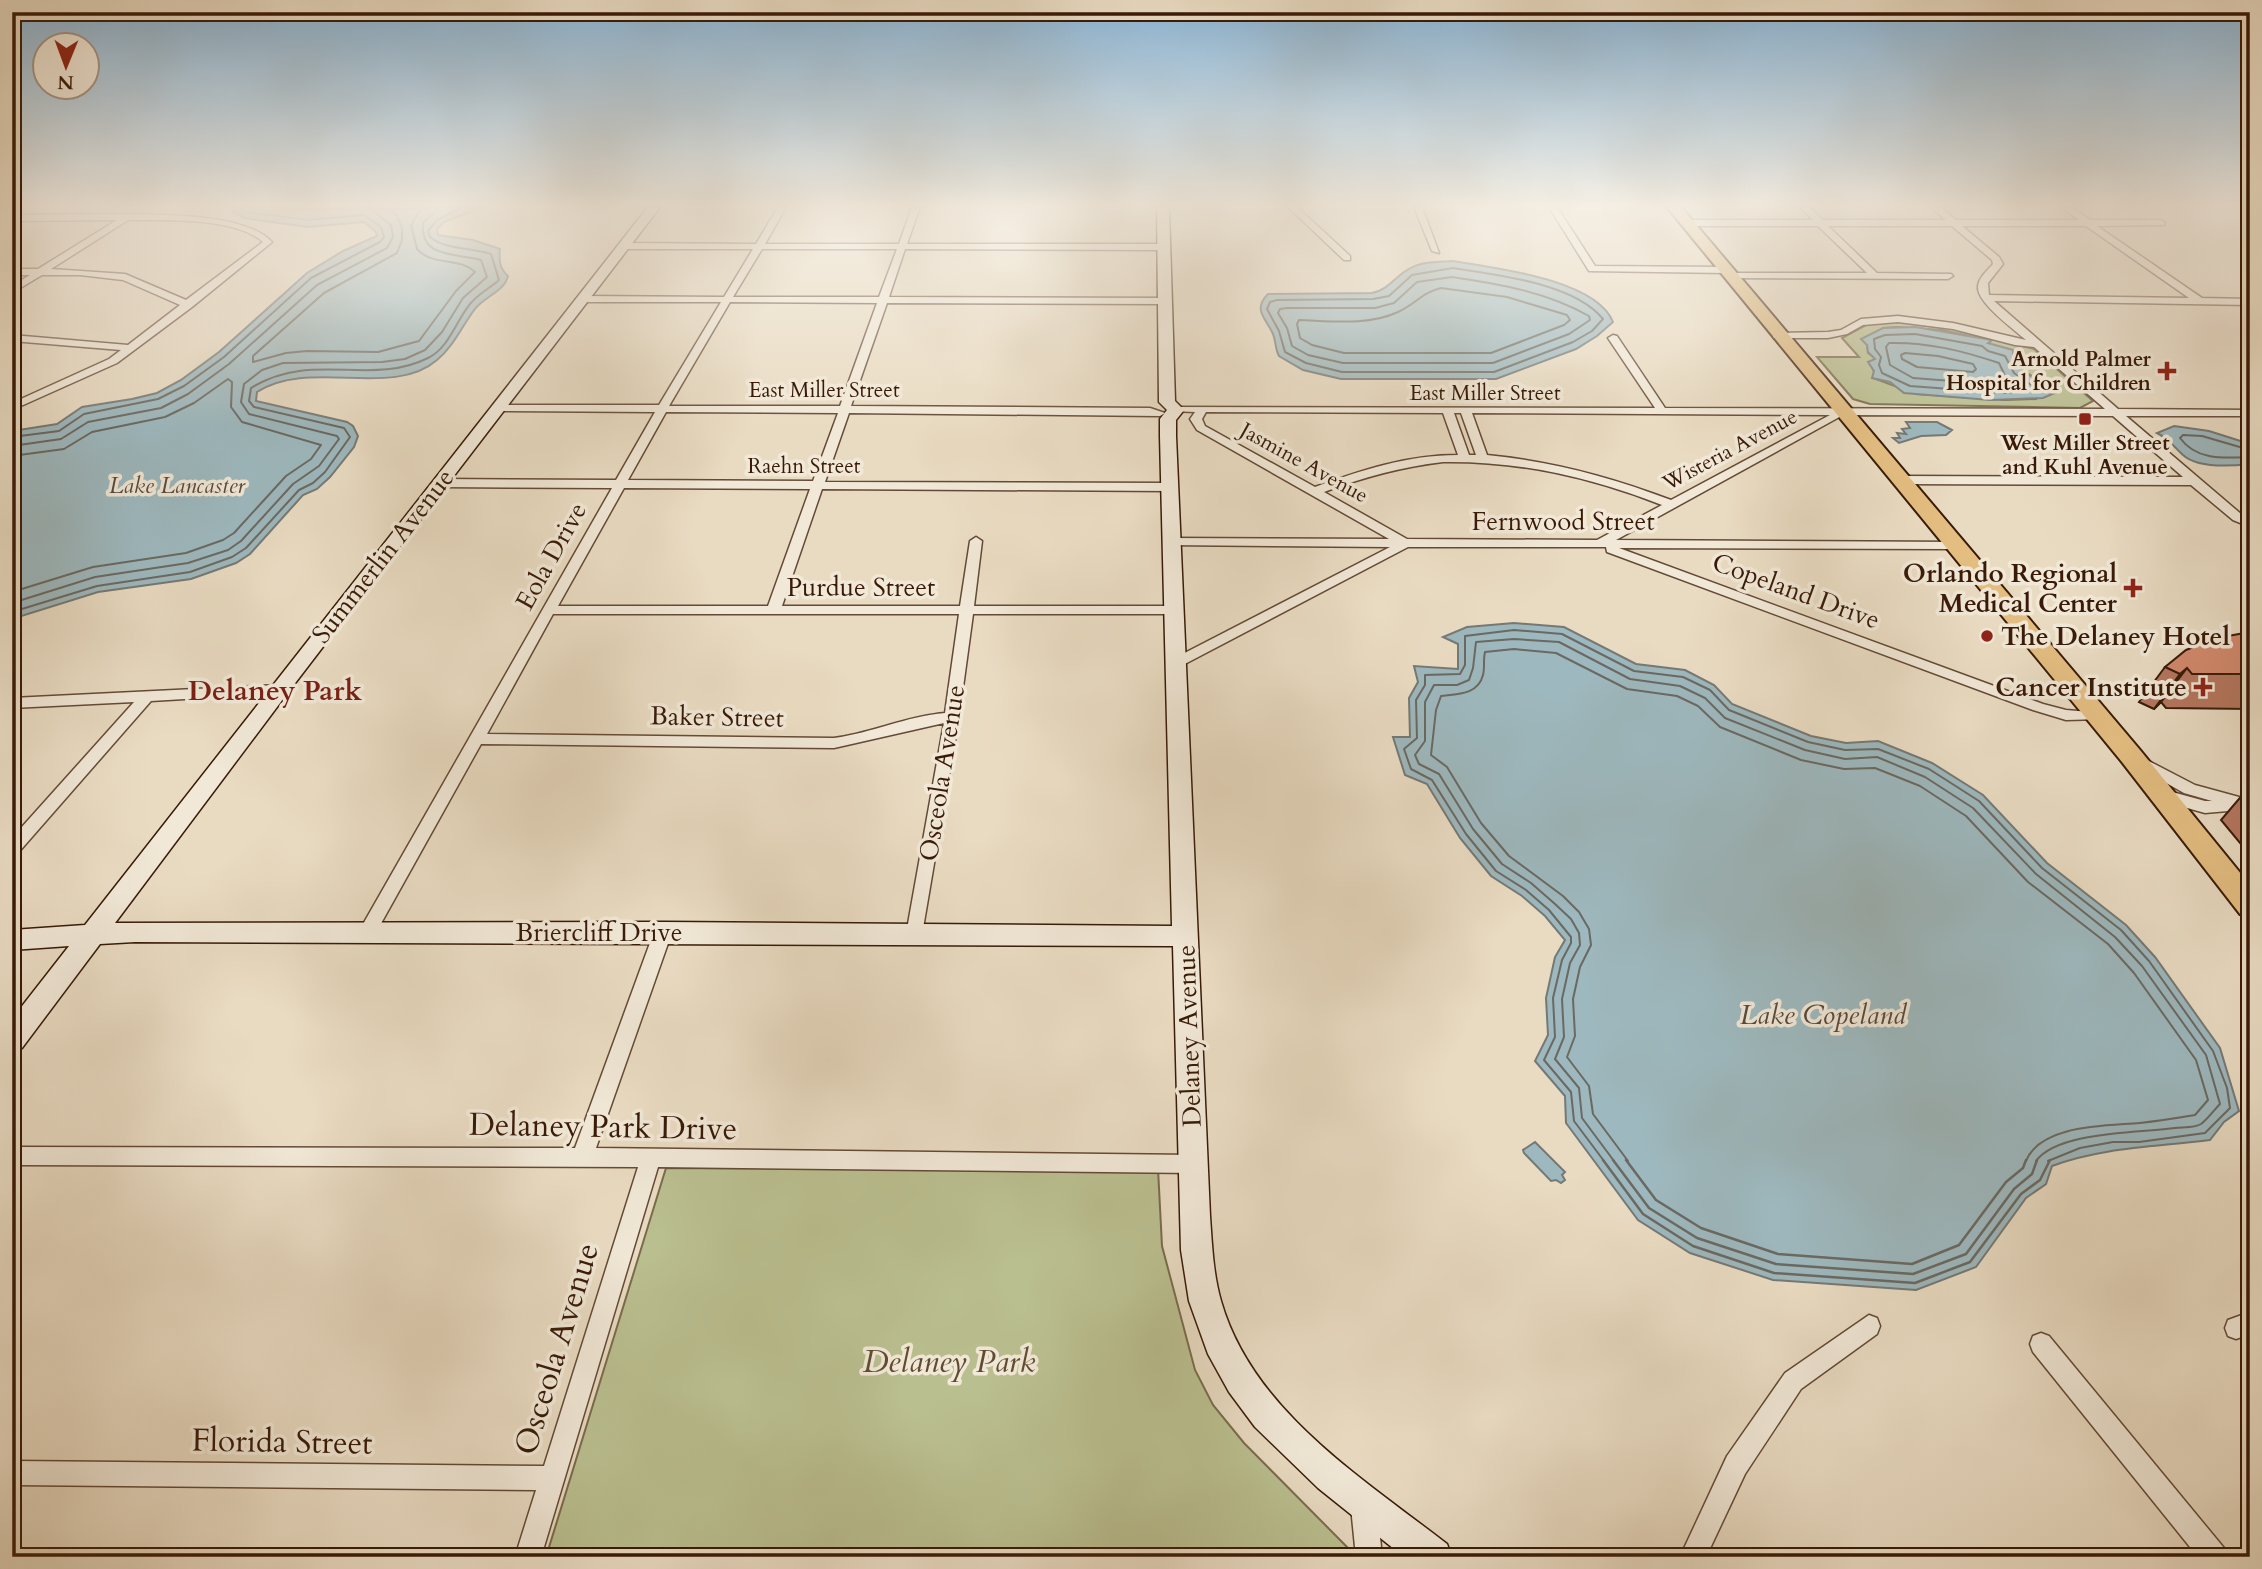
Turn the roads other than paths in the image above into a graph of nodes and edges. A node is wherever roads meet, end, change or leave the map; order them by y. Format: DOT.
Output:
graph roads {
  1 [pos="28,280"];
  2 [pos="132,280"];
  3 [pos="221,280"];
  4 [pos="597,280"];
  5 [pos="737,280"];
  6 [pos="891,280"];
  7 [pos="1165,280"];
  8 [pos="1735,280"];
  9 [pos="1983,280"];
  10 [pos="2170,280"];
  11 [pos="12,290"];
  12 [pos="1986,298"];
  13 [pos="581,299"];
  14 [pos="725,299"];
  15 [pos="884,300"];
  16 [pos="1165,301"];
  17 [pos="2201,302"];
  18 [pos="2250,302"];
  19 [pos="189,305"];
  20 [pos="1779,336"];
  21 [pos="12,338"];
  22 [pos="1613,338"];
  23 [pos="2035,344"];
  24 [pos="133,348"];
  25 [pos="12,407"];
  26 [pos="497,408"];
  27 [pos="662,409"];
  28 [pos="844,410"];
  29 [pos="1167,411"];
  30 [pos="1201,411"];
  31 [pos="1448,412"];
  32 [pos="1466,412"];
  33 [pos="1663,412"];
  34 [pos="1787,413"];
  35 [pos="1843,413"];
  36 [pos="2115,413"];
  37 [pos="2250,413"];
  38 [pos="1813,428"];
  39 [pos="1465,459"];
  40 [pos="1483,459"];
  41 [pos="1900,480"];
  42 [pos="2194,481"];
  43 [pos="439,484"];
  44 [pos="618,485"];
  45 [pos="818,485"];
  46 [pos="1170,487"];
  47 [pos="1316,491"];
  48 [pos="1669,504"];
  49 [pos="2250,523"];
  50 [pos="976,541"];
  51 [pos="1171,542"];
  52 [pos="1405,544"];
  53 [pos="1599,544"];
  54 [pos="1954,545"];
  55 [pos="549,610"];
  56 [pos="1173,610"];
  57 [pos="773,611"];
  58 [pos="967,611"];
  59 [pos="1176,663"];
  60 [pos="279,690"];
  61 [pos="146,697"];
  62 [pos="12,703"];
  63 [pos="2097,716"];
  64 [pos="952,718"];
  65 [pos="477,739"];
  66 [pos="2131,756"];
  67 [pos="2159,793"];
  68 [pos="2247,804"];
  69 [pos="12,849"];
  70 [pos="2250,906"];
  71 [pos="368,931"];
  72 [pos="663,932"];
  73 [pos="94,934"];
  74 [pos="915,935"];
  75 [pos="1185,936"];
  76 [pos="12,940"];
  77 [pos="12,1040"];
  78 [pos="12,1156"];
  79 [pos="582,1157"];
  80 [pos="650,1160"];
  81 [pos="1194,1164"];
  82 [pos="1869,1326"];
  83 [pos="2041,1344"];
  84 [pos="12,1473"];
  85 [pos="552,1478"];
  86 [pos="1363,1500"];
  87 [pos="528,1557"];
  88 [pos="1369,1557"];
  89 [pos="1434,1557"];
  90 [pos="1693,1557"];
  91 [pos="2215,1557"];
  1 -- 11 [label="street"];
  2 -- 19 [label="street"];
  3 -- 19 [label="street"];
  4 -- 13 [label="street, Summerlin Avenue"];
  5 -- 14 [label="street, Eola Drive"];
  6 -- 15 [label="street"];
  7 -- 16 [label="street, Delaney Avenue"];
  8 -- 20 [label="main road"];
  9 -- 12 [label="street"];
  10 -- 17 [label="street"];
  12 -- 17 [label="street"];
  12 -- 23 [label="street"];
  13 -- 14 [label="street"];
  13 -- 26 [label="street, Summerlin Avenue"];
  14 -- 15 [label="street"];
  14 -- 27 [label="street, Eola Drive"];
  15 -- 16 [label="street"];
  15 -- 28 [label="street"];
  16 -- 29 [label="street, Delaney Avenue"];
  17 -- 18 [label="street"];
  19 -- 24 [label="street"];
  20 -- 23 [label="street"];
  20 -- 35 [label="main road"];
  21 -- 24 [label="street"];
  22 -- 33 [label="street"];
  23 -- 36 [label="street"];
  24 -- 25 [label="street"];
  26 -- 27 [label="street, East Miller Street"];
  26 -- 43 [label="street, Summerlin Avenue"];
  27 -- 28 [label="street, East Miller Street"];
  27 -- 44 [label="street, Eola Drive"];
  28 -- 29 [label="street, East Miller Street"];
  28 -- 45 [label="street"];
  29 -- 30 [label="street, East Miller Street"];
  29 -- 46 [label="street, Delaney Avenue"];
  30 -- 31 [label="street, East Miller Street"];
  30 -- 47 [label="street, Jasmine Avenue"];
  31 -- 32 [label="street, East Miller Street"];
  31 -- 39 [label="street"];
  32 -- 33 [label="street, East Miller Street"];
  32 -- 40 [label="street"];
  33 -- 34 [label="street, East Miller Street"];
  34 -- 35 [label="street"];
  34 -- 38 [label="street"];
  35 -- 36 [label="street"];
  35 -- 38 [label="street, Wisteria Avenue"];
  35 -- 41 [label="main road"];
  36 -- 37 [label="street"];
  36 -- 42 [label="street"];
  38 -- 48 [label="street, Wisteria Avenue"];
  39 -- 40 [label="street"];
  39 -- 47 [label="street"];
  40 -- 48 [label="street"];
  41 -- 42 [label="street"];
  41 -- 54 [label="main road"];
  42 -- 49 [label="street"];
  43 -- 44 [label="street, Raehn Street"];
  43 -- 60 [label="street, Summerlin Avenue"];
  44 -- 45 [label="street, Raehn Street"];
  44 -- 55 [label="street, Eola Drive"];
  45 -- 46 [label="street, Raehn Street"];
  45 -- 57 [label="street"];
  46 -- 51 [label="street, Delaney Avenue"];
  47 -- 52 [label="street, Jasmine Avenue"];
  48 -- 53 [label="street, Wisteria Avenue"];
  50 -- 58 [label="street, Osceola Avenue"];
  51 -- 52 [label="street, Fernwood Street"];
  51 -- 56 [label="street, Delaney Avenue"];
  52 -- 53 [label="street, Fernwood Street"];
  52 -- 59 [label="street"];
  53 -- 54 [label="street, Fernwood Street"];
  53 -- 63 [label="street, Copeland Drive"];
  54 -- 63 [label="main road"];
  55 -- 57 [label="street, Purdue Street"];
  55 -- 65 [label="street, Eola Drive"];
  56 -- 58 [label="street, Purdue Street"];
  56 -- 59 [label="street, Delaney Avenue"];
  57 -- 58 [label="street, Purdue Street"];
  58 -- 64 [label="street, Osceola Avenue"];
  59 -- 75 [label="street, Delaney Avenue"];
  60 -- 61 [label="street"];
  60 -- 73 [label="street, Summerlin Avenue"];
  61 -- 62 [label="street"];
  61 -- 69 [label="street"];
  63 -- 66 [label="main road"];
  64 -- 65 [label="street, Baker Street"];
  64 -- 74 [label="street, Osceola Avenue"];
  65 -- 71 [label="street, Eola Drive"];
  66 -- 67 [label="main road"];
  66 -- 68 [label="street"];
  67 -- 68 [label="street"];
  67 -- 70 [label="main road"];
  71 -- 72 [label="street, Briercliff Drive"];
  71 -- 73 [label="street, Briercliff Drive"];
  72 -- 74 [label="street, Briercliff Drive"];
  72 -- 79 [label="street"];
  73 -- 76 [label="street, Briercliff Drive"];
  73 -- 77 [label="street, Summerlin Avenue"];
  74 -- 75 [label="street, Briercliff Drive"];
  75 -- 81 [label="street, Delaney Avenue"];
  78 -- 79 [label="street, Delaney Park Drive"];
  79 -- 80 [label="street, Delaney Park Drive"];
  80 -- 81 [label="street, Delaney Park Drive"];
  80 -- 85 [label="street, Osceola Avenue"];
  81 -- 86 [label="street, Delaney Avenue"];
  82 -- 90 [label="street"];
  83 -- 91 [label="street"];
  84 -- 85 [label="street, Florida Street"];
  85 -- 87 [label="street, Osceola Avenue"];
  86 -- 88 [label="street"];
  86 -- 89 [label="street, Delaney Avenue"];
}
